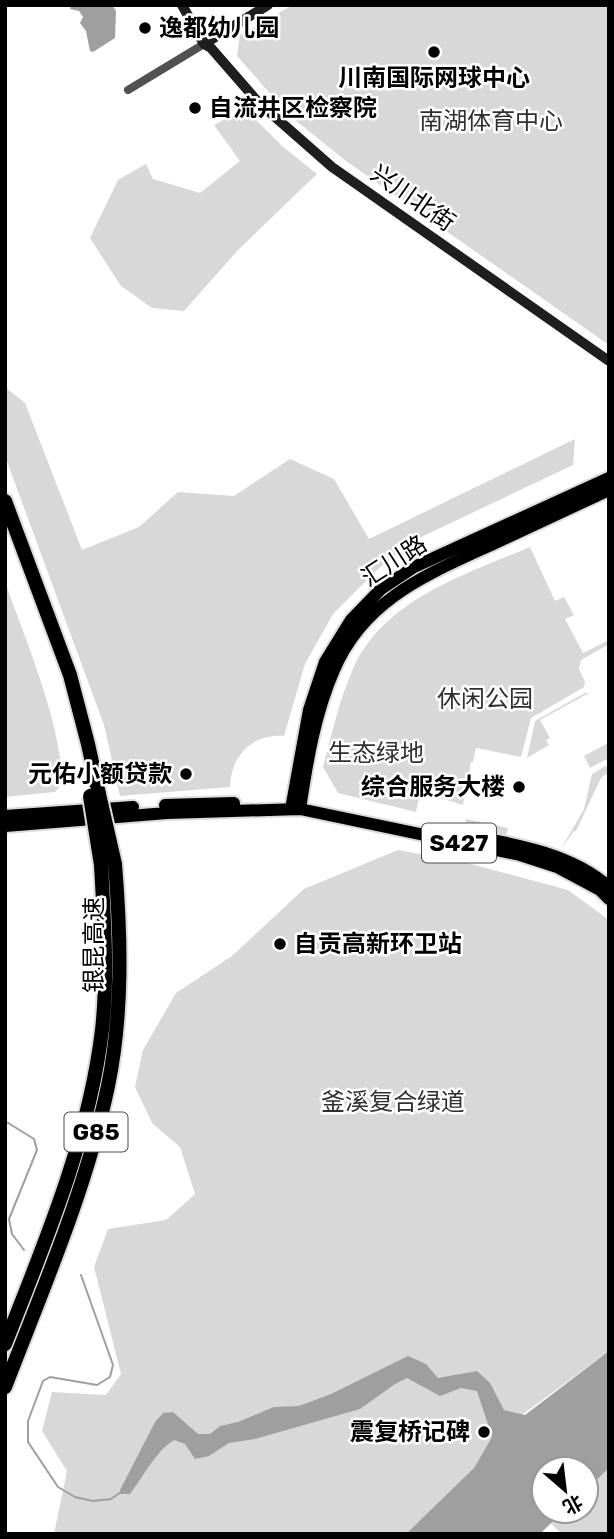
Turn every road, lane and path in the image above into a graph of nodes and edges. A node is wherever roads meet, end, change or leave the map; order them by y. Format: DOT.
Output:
graph roads {
  1 [pos="182,5"];
  2 [pos="190,5"];
  3 [pos="268,5"];
  4 [pos="209,44"];
  5 [pos="128,90"];
  6 [pos="609,361"];
  7 [pos="609,478"];
  8 [pos="609,490"];
  9 [pos="5,501"];
  10 [pos="5,525"];
  11 [pos="94,795"];
  12 [pos="296,806"];
  13 [pos="5,816"];
  14 [pos="5,826"];
  15 [pos="108,864"];
  16 [pos="609,887"];
  17 [pos="609,899"];
  18 [pos="5,1344"];
  19 [pos="5,1387"];
  1 -- 4 [label="street"];
  2 -- 4 [label="street"];
  3 -- 4 [label="street"];
  4 -- 5 [label="street"];
  4 -- 6 [label="street, 兴川北街"];
  7 -- 12 [label="main road, 汇川路"];
  8 -- 12 [label="main road, 汇川路"];
  9 -- 11 [label="highway, 银昆高速 / G85"];
  10 -- 11 [label="highway, 银昆高速 / G85"];
  11 -- 15 [label="highway, 银昆高速 / G85, bridge"];
  12 -- 13 [label="main road, S427"];
  12 -- 14 [label="main road, S427"];
  12 -- 16 [label="main road, S427"];
  12 -- 17 [label="main road, S427"];
  15 -- 18 [label="highway, 银昆高速 / G85"];
  15 -- 19 [label="highway, 银昆高速 / G85"];
}
